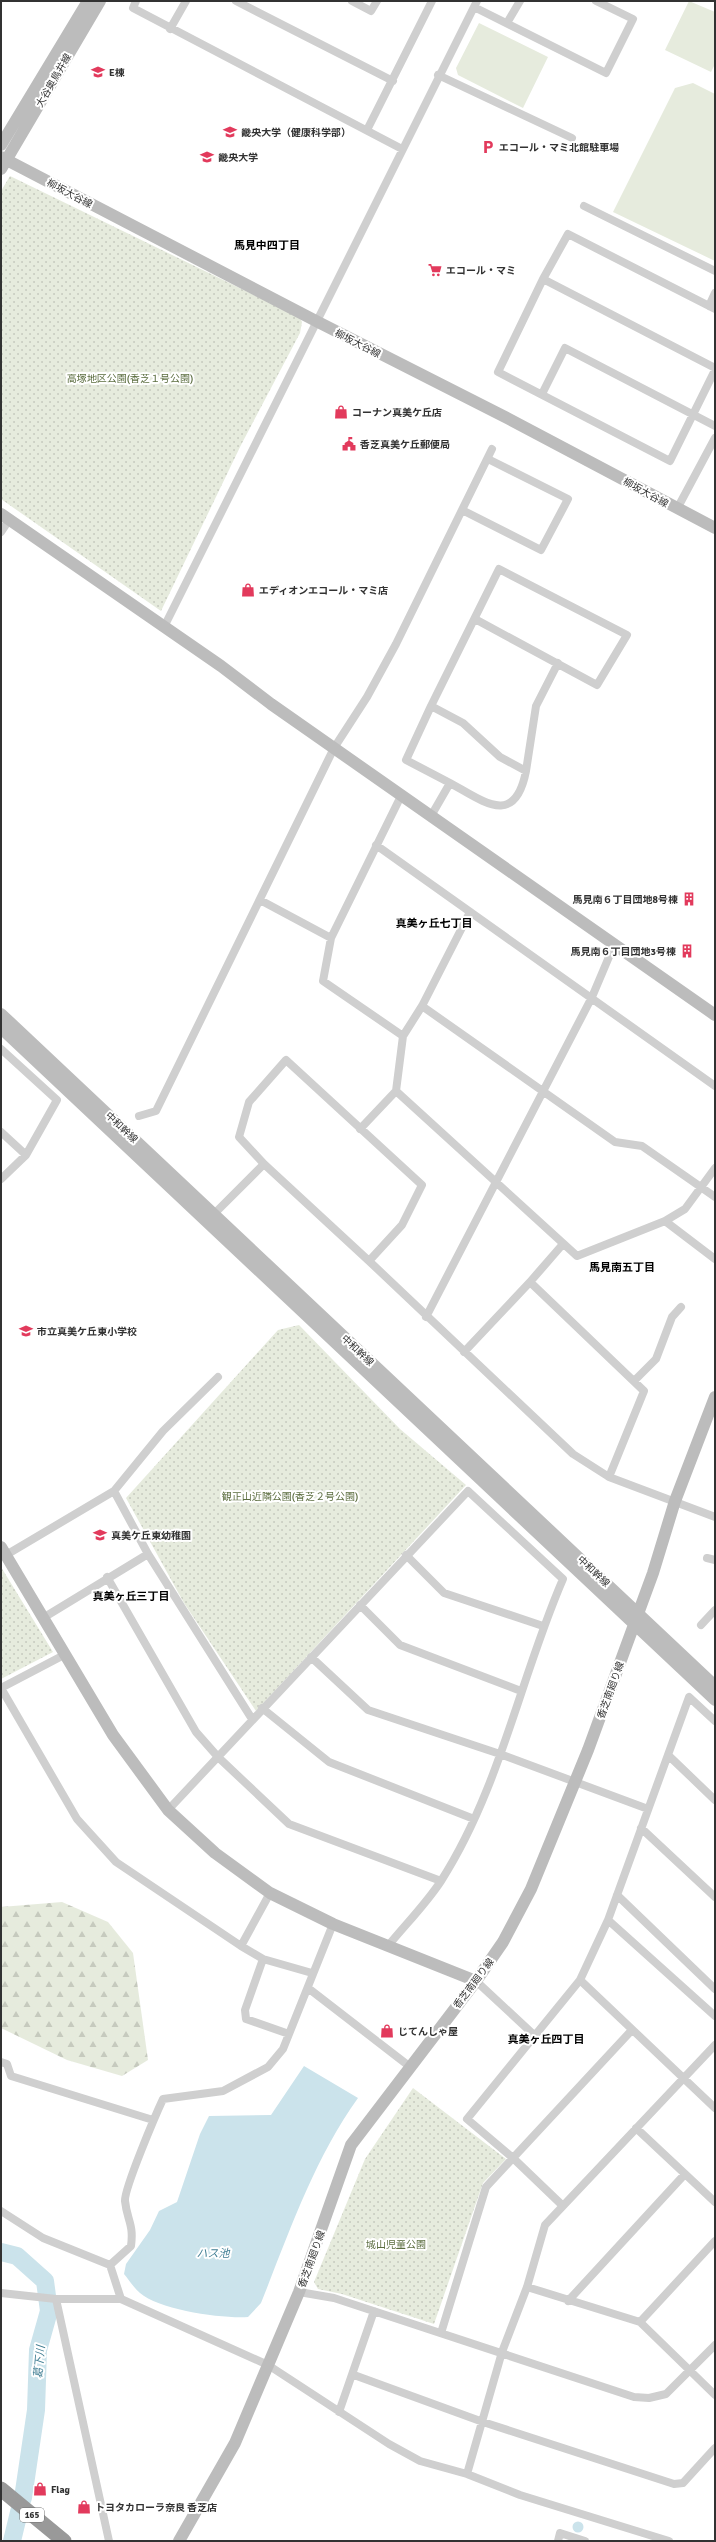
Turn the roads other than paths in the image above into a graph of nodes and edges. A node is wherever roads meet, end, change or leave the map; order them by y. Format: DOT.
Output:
graph roads {
  1 [pos="88,1"];
  2 [pos="100,1"];
  3 [pos="136,1"];
  4 [pos="186,1"];
  5 [pos="236,1"];
  6 [pos="352,1"];
  7 [pos="377,1"];
  8 [pos="432,1"];
  9 [pos="520,1"];
  10 [pos="596,1"];
  11 [pos="475,4"];
  12 [pos="507,23"];
  13 [pos="170,29"];
  14 [pos="438,75"];
  15 [pos="393,81"];
  16 [pos="367,130"];
  17 [pos="572,138"];
  18 [pos="1,145"];
  19 [pos="402,149"];
  20 [pos="3,162"];
  21 [pos="584,206"];
  22 [pos="715,271"];
  23 [pos="543,279"];
  24 [pos="715,293"];
  25 [pos="712,308"];
  26 [pos="318,322"];
  27 [pos="715,369"];
  28 [pos="542,394"];
  29 [pos="693,414"];
  30 [pos="715,426"];
  31 [pos="715,438"];
  32 [pos="492,449"];
  33 [pos="488,459"];
  34 [pos="677,509"];
  35 [pos="462,510"];
  36 [pos="5,517"];
  37 [pos="715,528"];
  38 [pos="1,532"];
  39 [pos="475,619"];
  40 [pos="164,627"];
  41 [pos="558,663"];
  42 [pos="431,706"];
  43 [pos="334,748"];
  44 [pos="526,771"];
  45 [pos="450,783"];
  46 [pos="401,796"];
  47 [pos="431,816"];
  48 [pos="376,845"];
  49 [pos="260,900"];
  50 [pos="470,912"];
  51 [pos="330,938"];
  52 [pos="614,944"];
  53 [pos="592,997"];
  54 [pos="422,1006"];
  55 [pos="1,1014"];
  56 [pos="715,1015"];
  57 [pos="1,1028"];
  58 [pos="403,1036"];
  59 [pos="1,1049"];
  60 [pos="715,1086"];
  61 [pos="396,1091"];
  62 [pos="542,1092"];
  63 [pos="139,1116"];
  64 [pos="360,1129"];
  65 [pos="1,1132"];
  66 [pos="26,1155"];
  67 [pos="264,1164"];
  68 [pos="715,1168"];
  69 [pos="1,1179"];
  70 [pos="495,1182"];
  71 [pos="701,1188"];
  72 [pos="715,1197"];
  73 [pos="214,1214"];
  74 [pos="665,1221"];
  75 [pos="563,1244"];
  76 [pos="715,1258"];
  77 [pos="370,1261"];
  78 [pos="530,1282"];
  79 [pos="681,1307"];
  80 [pos="426,1316"];
  81 [pos="464,1352"];
  82 [pos="218,1377"];
  83 [pos="634,1381"];
  84 [pos="715,1397"];
  85 [pos="610,1477"];
  86 [pos="114,1490"];
  87 [pos="675,1501"];
  88 [pos="715,1517"];
  89 [pos="3,1550"];
  90 [pos="148,1554"];
  91 [pos="406,1555"];
  92 [pos="107,1577"];
  93 [pos="360,1604"];
  94 [pos="715,1610"];
  95 [pos="42,1618"];
  96 [pos="636,1618"];
  97 [pos="701,1624"];
  98 [pos="543,1626"];
  99 [pos="64,1655"];
  100 [pos="311,1657"];
  101 [pos="715,1686"];
  102 [pos="1,1688"];
  103 [pos="521,1690"];
  104 [pos="715,1700"];
  105 [pos="262,1708"];
  106 [pos="252,1719"];
  107 [pos="715,1721"];
  108 [pos="500,1754"];
  109 [pos="668,1756"];
  110 [pos="218,1757"];
  111 [pos="575,1782"];
  112 [pos="715,1800"];
  113 [pos="648,1809"];
  114 [pos="168,1810"];
  115 [pos="474,1819"];
  116 [pos="641,1828"];
  117 [pos="441,1881"];
  118 [pos="270,1893"];
  119 [pos="617,1895"];
  120 [pos="715,1897"];
  121 [pos="608,1920"];
  122 [pos="333,1924"];
  123 [pos="240,1946"];
  124 [pos="388,1946"];
  125 [pos="263,1959"];
  126 [pos="312,1973"];
  127 [pos="580,1980"];
  128 [pos="476,1981"];
  129 [pos="308,1988"];
  130 [pos="715,1989"];
  131 [pos="715,2016"];
  132 [pos="631,2031"];
  133 [pos="289,2034"];
  134 [pos="534,2035"];
  135 [pos="715,2045"];
  136 [pos="1,2062"];
  137 [pos="409,2066"];
  138 [pos="682,2078"];
  139 [pos="715,2108"];
  140 [pos="153,2120"];
  141 [pos="636,2128"];
  142 [pos="514,2158"];
  143 [pos="685,2174"];
  144 [pos="715,2202"];
  145 [pos="563,2206"];
  146 [pos="1,2211"];
  147 [pos="715,2242"];
  148 [pos="110,2265"];
  149 [pos="527,2287"];
  150 [pos="299,2292"];
  151 [pos="1,2293"];
  152 [pos="56,2299"];
  153 [pos="121,2299"];
  154 [pos="568,2300"];
  155 [pos="374,2311"];
  156 [pos="640,2322"];
  157 [pos="441,2332"];
  158 [pos="715,2346"];
  159 [pos="502,2352"];
  160 [pos="268,2365"];
  161 [pos="691,2371"];
  162 [pos="354,2375"];
  163 [pos="715,2395"];
  164 [pos="339,2412"];
  165 [pos="483,2422"];
  166 [pos="715,2448"];
  167 [pos="467,2474"];
  168 [pos="1,2489"];
  169 [pos="64,2541"];
  170 [pos="109,2541"];
  171 [pos="179,2541"];
  172 [pos="558,2541"];
  173 [pos="584,2541"];
  174 [pos="669,2541"];
  1 -- 18 [label="street, 大谷奥鳥井線"];
  2 -- 20 [label="street, 大谷奥鳥井線"];
  3 -- 13 [label="street"];
  4 -- 13 [label="street"];
  5 -- 15 [label="street"];
  6 -- 7 [label="street"];
  8 -- 15 [label="street"];
  9 -- 12 [label="street"];
  10 -- 12 [label="street"];
  11 -- 12 [label="street"];
  11 -- 14 [label="street"];
  13 -- 16 [label="street"];
  14 -- 17 [label="street"];
  14 -- 19 [label="street"];
  15 -- 16 [label="street"];
  16 -- 19 [label="street"];
  19 -- 26 [label="street"];
  20 -- 26 [label="street, 柳坂大谷線"];
  21 -- 22 [label="street"];
  23 -- 25 [label="street"];
  23 -- 27 [label="street"];
  23 -- 28 [label="street"];
  24 -- 25 [label="street"];
  26 -- 34 [label="street, 柳坂大谷線"];
  26 -- 40 [label="street"];
  27 -- 29 [label="street"];
  28 -- 29 [label="street"];
  28 -- 29 [label="street"];
  29 -- 30 [label="street"];
  31 -- 34 [label="street"];
  32 -- 33 [label="street"];
  33 -- 35 [label="street"];
  33 -- 35 [label="street"];
  34 -- 37 [label="street, 柳坂大谷線"];
  35 -- 43 [label="street"];
  36 -- 38 [label="street"];
  36 -- 40 [label="street"];
  39 -- 41 [label="street"];
  39 -- 41 [label="street"];
  39 -- 42 [label="street"];
  40 -- 43 [label="street"];
  41 -- 44 [label="street"];
  42 -- 44 [label="street"];
  42 -- 45 [label="street"];
  43 -- 46 [label="street"];
  43 -- 49 [label="street"];
  44 -- 45 [label="street"];
  45 -- 47 [label="street"];
  46 -- 47 [label="street"];
  46 -- 48 [label="street"];
  47 -- 52 [label="street"];
  48 -- 50 [label="street"];
  48 -- 51 [label="street"];
  49 -- 51 [label="street"];
  49 -- 63 [label="street"];
  50 -- 53 [label="street"];
  50 -- 54 [label="street"];
  51 -- 58 [label="street"];
  52 -- 53 [label="street"];
  52 -- 56 [label="street"];
  53 -- 60 [label="street"];
  53 -- 62 [label="street"];
  54 -- 58 [label="street"];
  54 -- 62 [label="street"];
  55 -- 73 [label="street, 中和幹線"];
  57 -- 96 [label="street, 中和幹線"];
  58 -- 61 [label="street"];
  59 -- 66 [label="street"];
  61 -- 64 [label="street"];
  61 -- 70 [label="street"];
  62 -- 70 [label="street"];
  62 -- 71 [label="street"];
  64 -- 67 [label="street"];
  64 -- 77 [label="street"];
  65 -- 66 [label="street"];
  66 -- 69 [label="street"];
  67 -- 73 [label="street"];
  67 -- 77 [label="street"];
  68 -- 71 [label="street"];
  70 -- 75 [label="street"];
  70 -- 80 [label="street"];
  71 -- 72 [label="street"];
  71 -- 74 [label="street"];
  73 -- 96 [label="street, 中和幹線"];
  74 -- 75 [label="street"];
  74 -- 76 [label="street"];
  75 -- 78 [label="street"];
  77 -- 80 [label="street"];
  78 -- 81 [label="street"];
  78 -- 83 [label="street"];
  79 -- 83 [label="street"];
  80 -- 81 [label="street"];
  81 -- 85 [label="street"];
  82 -- 86 [label="street"];
  83 -- 85 [label="street"];
  84 -- 87 [label="street, 香芝南廻り線"];
  85 -- 87 [label="street"];
  86 -- 89 [label="street"];
  86 -- 90 [label="street"];
  87 -- 88 [label="street"];
  87 -- 96 [label="street, 香芝南廻り線"];
  89 -- 95 [label="street"];
  90 -- 92 [label="street"];
  90 -- 106 [label="street"];
  91 -- 93 [label="street"];
  91 -- 98 [label="street"];
  91 -- 98 [label="street"];
  92 -- 95 [label="street"];
  92 -- 110 [label="street"];
  93 -- 100 [label="street"];
  93 -- 103 [label="street"];
  94 -- 97 [label="street"];
  95 -- 99 [label="street"];
  96 -- 101 [label="street, 中和幹線"];
  96 -- 104 [label="street, 中和幹線"];
  96 -- 111 [label="street, 香芝南廻り線"];
  98 -- 103 [label="street"];
  99 -- 102 [label="street"];
  99 -- 114 [label="street"];
  100 -- 105 [label="street"];
  100 -- 108 [label="street"];
  102 -- 123 [label="street"];
  103 -- 108 [label="street"];
  105 -- 106 [label="street"];
  105 -- 115 [label="street"];
  106 -- 110 [label="street"];
  107 -- 109 [label="street"];
  108 -- 111 [label="street"];
  108 -- 115 [label="street"];
  109 -- 112 [label="street"];
  109 -- 113 [label="street"];
  110 -- 114 [label="street"];
  110 -- 117 [label="street"];
  111 -- 113 [label="street"];
  111 -- 128 [label="street, 香芝南廻り線"];
  113 -- 116 [label="street"];
  114 -- 118 [label="street"];
  115 -- 117 [label="street"];
  116 -- 119 [label="street"];
  116 -- 120 [label="street"];
  117 -- 124 [label="street"];
  118 -- 122 [label="street"];
  118 -- 123 [label="street"];
  119 -- 121 [label="street"];
  119 -- 130 [label="street"];
  121 -- 127 [label="street"];
  121 -- 131 [label="street"];
  122 -- 124 [label="street"];
  122 -- 126 [label="street"];
  123 -- 125 [label="street"];
  124 -- 128 [label="street"];
  125 -- 126 [label="street"];
  125 -- 133 [label="street"];
  126 -- 129 [label="street"];
  127 -- 132 [label="street"];
  127 -- 134 [label="street"];
  128 -- 134 [label="street"];
  128 -- 137 [label="street, 香芝南廻り線"];
  129 -- 133 [label="street"];
  129 -- 137 [label="street"];
  132 -- 138 [label="street"];
  132 -- 142 [label="street"];
  133 -- 140 [label="street"];
  134 -- 142 [label="street"];
  135 -- 138 [label="street"];
  136 -- 140 [label="street"];
  137 -- 150 [label="street, 香芝南廻り線"];
  138 -- 139 [label="street"];
  138 -- 141 [label="street"];
  140 -- 148 [label="street"];
  141 -- 143 [label="street"];
  141 -- 145 [label="street"];
  142 -- 145 [label="street"];
  142 -- 157 [label="street"];
  143 -- 144 [label="street"];
  143 -- 154 [label="street"];
  145 -- 149 [label="street"];
  146 -- 148 [label="street"];
  147 -- 156 [label="street"];
  148 -- 153 [label="street"];
  149 -- 154 [label="street"];
  149 -- 159 [label="street"];
  150 -- 155 [label="street"];
  150 -- 160 [label="street, 香芝南廻り線"];
  151 -- 152 [label="street"];
  152 -- 153 [label="street"];
  152 -- 170 [label="street"];
  153 -- 160 [label="street"];
  154 -- 156 [label="street"];
  155 -- 157 [label="street"];
  155 -- 162 [label="street"];
  156 -- 161 [label="street"];
  157 -- 159 [label="street"];
  158 -- 161 [label="street"];
  159 -- 161 [label="street"];
  159 -- 165 [label="street"];
  160 -- 164 [label="street"];
  160 -- 171 [label="street, 香芝南廻り線"];
  161 -- 163 [label="street"];
  162 -- 164 [label="street"];
  162 -- 165 [label="street"];
  164 -- 167 [label="street"];
  165 -- 166 [label="street"];
  165 -- 167 [label="street"];
  167 -- 174 [label="street"];
  168 -- 169 [label="highway, 165"];
  172 -- 173 [label="street"];
}
